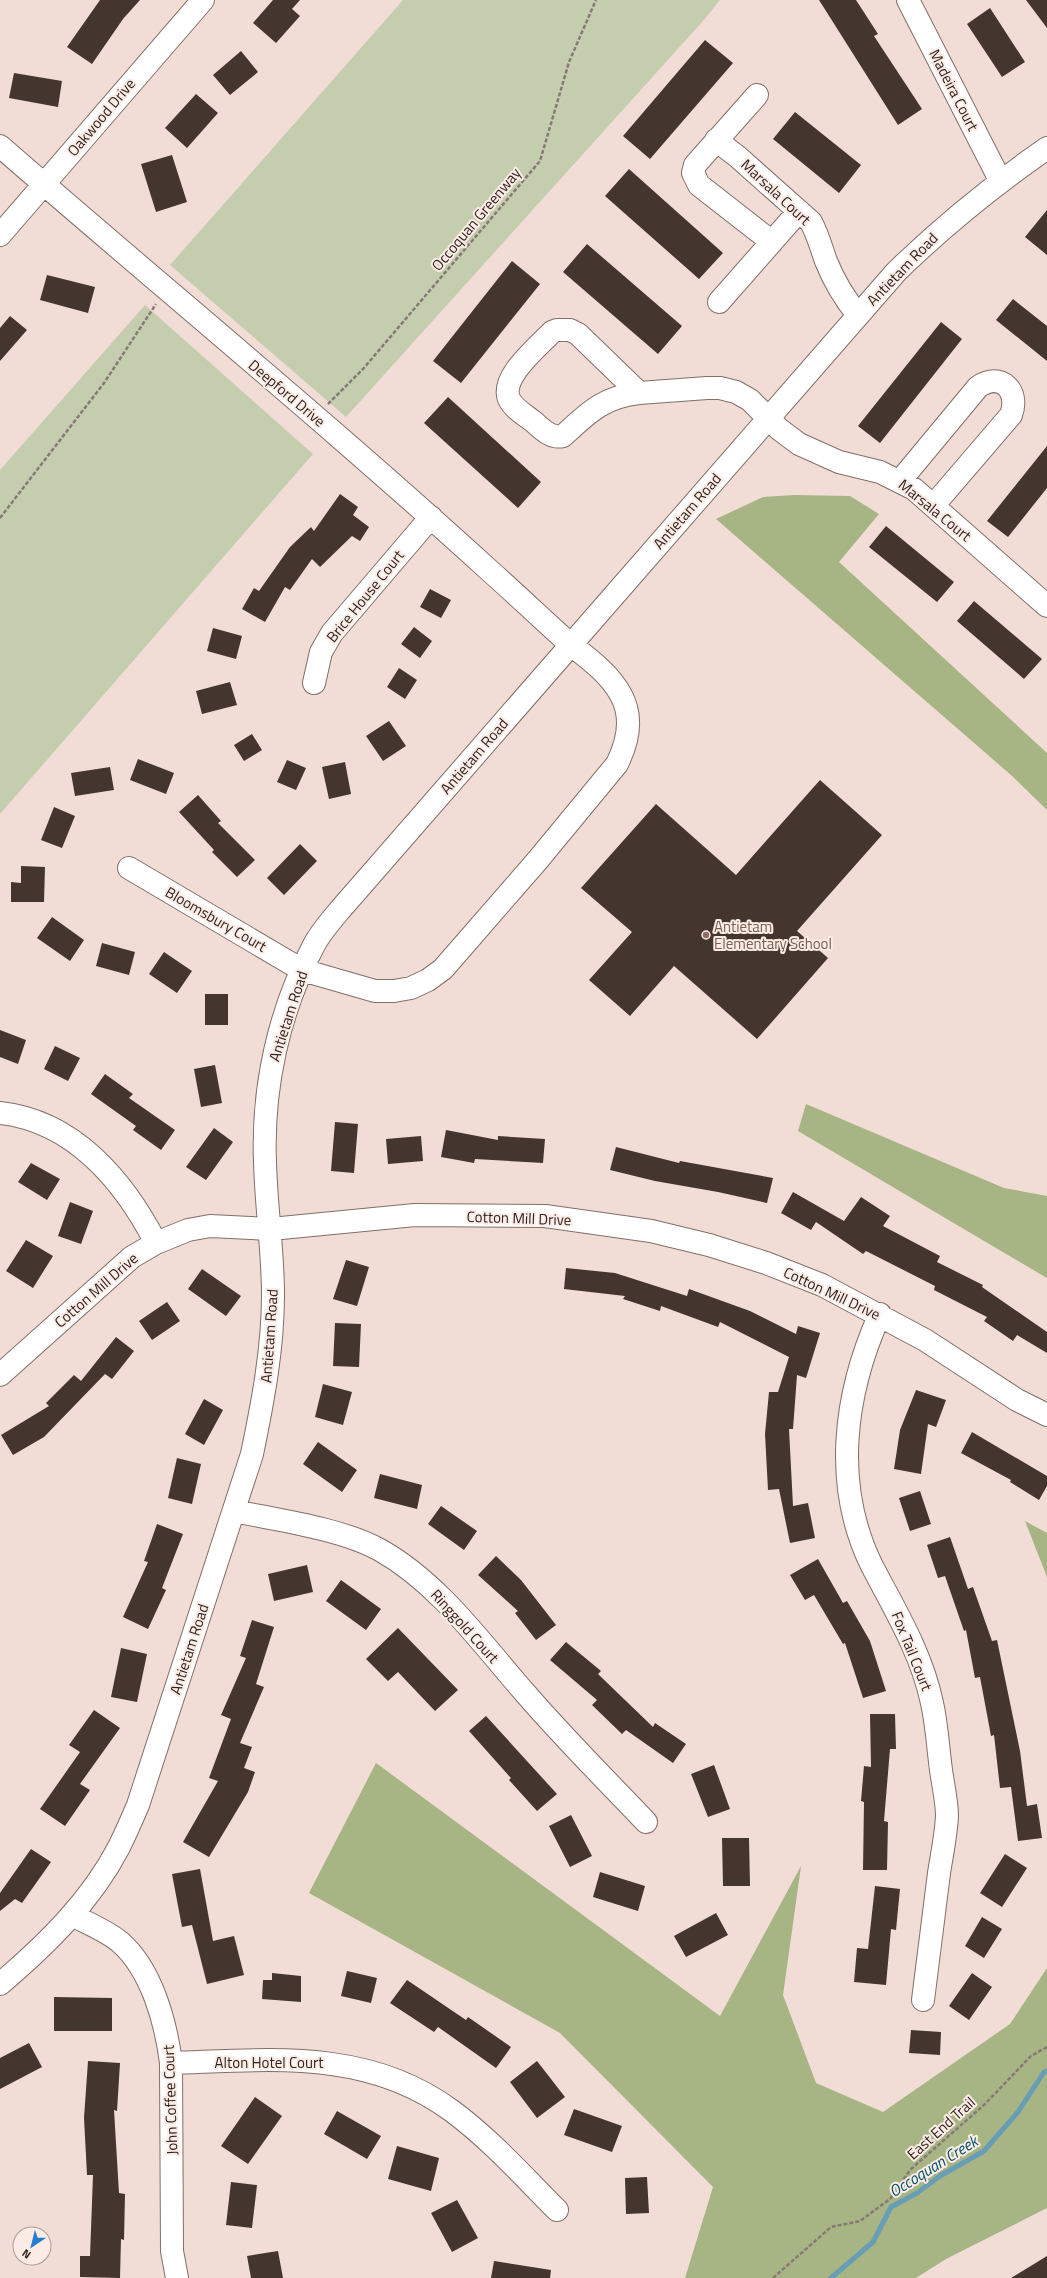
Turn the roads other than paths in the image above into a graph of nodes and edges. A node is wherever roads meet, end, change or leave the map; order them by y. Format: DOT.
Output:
graph roads {
  1 [pos="203,0"];
  2 [pos="908,0"];
  3 [pos="757,94"];
  4 [pos="716,140"];
  5 [pos="0,146"];
  6 [pos="1047,148"];
  7 [pos="1000,180"];
  8 [pos="44,184"];
  9 [pos="799,211"];
  10 [pos="0,235"];
  11 [pos="772,242"];
  12 [pos="719,302"];
  13 [pos="858,315"];
  14 [pos="639,393"];
  15 [pos="767,418"];
  16 [pos="900,481"];
  17 [pos="933,506"];
  18 [pos="430,517"];
  19 [pos="1047,606"];
  20 [pos="571,644"];
  21 [pos="314,683"];
  22 [pos="129,868"];
  23 [pos="302,970"];
  24 [pos="0,1113"];
  25 [pos="271,1229"];
  26 [pos="156,1242"];
  27 [pos="880,1314"];
  28 [pos="0,1375"];
  29 [pos="1047,1415"];
  30 [pos="234,1511"];
  31 [pos="646,1822"];
  32 [pos="72,1915"];
  33 [pos="0,1984"];
  34 [pos="923,2000"];
  35 [pos="172,2063"];
  36 [pos="557,2210"];
  37 [pos="177,2278"];
  1 -- 8 [label="street, Oakwood Drive"];
  2 -- 7 [label="street, Madeira Court"];
  3 -- 4 [label="street"];
  4 -- 9 [label="street, Marsala Court"];
  4 -- 11 [label="street"];
  5 -- 8 [label="street, Deepford Drive"];
  6 -- 7 [label="street, Antietam Road"];
  7 -- 13 [label="street, Antietam Road"];
  8 -- 10 [label="street, Oakwood Drive"];
  8 -- 18 [label="street, Deepford Drive"];
  9 -- 11 [label="street"];
  9 -- 13 [label="street, Marsala Court"];
  11 -- 12 [label="street"];
  13 -- 15 [label="street, Antietam Road"];
  14 -- 14 [label="street, Marsala Court"];
  14 -- 15 [label="street, Marsala Court"];
  15 -- 16 [label="street, Marsala Court"];
  15 -- 20 [label="street, Antietam Road"];
  16 -- 17 [label="street, Marsala Court"];
  16 -- 17 [label="street"];
  17 -- 19 [label="street, Marsala Court"];
  18 -- 20 [label="street, Deepford Drive"];
  18 -- 21 [label="street, Brice House Court"];
  20 -- 23 [label="street, Antietam Road"];
  20 -- 23 [label="street, Bloomsbury Court"];
  22 -- 23 [label="street, Bloomsbury Court"];
  23 -- 25 [label="street, Antietam Road"];
  24 -- 26 [label="street"];
  25 -- 26 [label="street, Cotton Mill Drive"];
  25 -- 27 [label="street, Cotton Mill Drive"];
  25 -- 30 [label="street, Antietam Road"];
  26 -- 28 [label="street, Cotton Mill Drive"];
  27 -- 29 [label="street, Cotton Mill Drive"];
  27 -- 34 [label="street, Fox Tail Court"];
  30 -- 31 [label="street, Ringgold Court"];
  30 -- 32 [label="street, Antietam Road"];
  32 -- 33 [label="street, Antietam Road"];
  32 -- 35 [label="street, John Coffee Court"];
  35 -- 36 [label="street, Alton Hotel Court"];
  35 -- 37 [label="street, John Coffee Court"];
}
